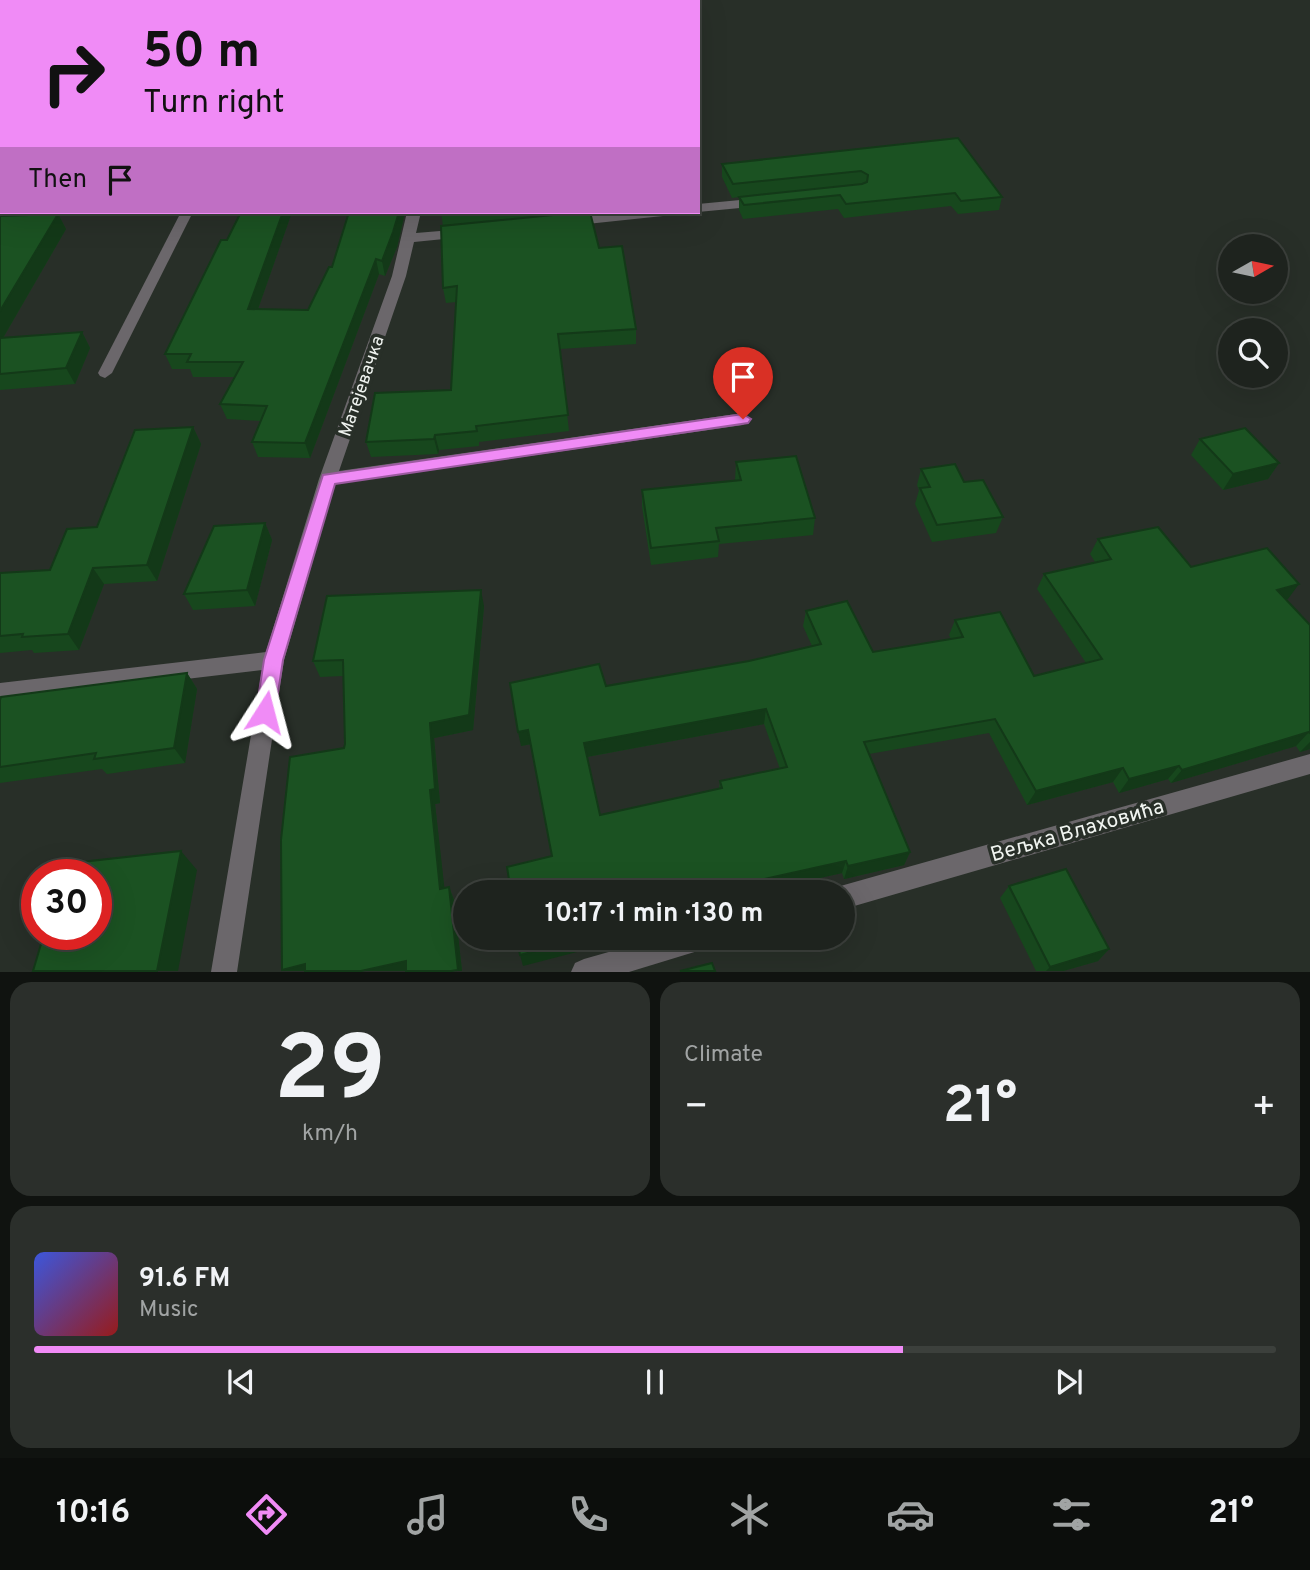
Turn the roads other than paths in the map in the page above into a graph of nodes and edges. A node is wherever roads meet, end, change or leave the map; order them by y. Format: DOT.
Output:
graph roads {
  1 [pos="778,200"];
  2 [pos="700,208"];
  3 [pos="186,214"];
  4 [pos="414,214"];
  5 [pos="644,214"];
  6 [pos="556,223"];
  7 [pos="475,232"];
  8 [pos="408,239"];
  9 [pos="105,373"];
  10 [pos="743,419"];
  11 [pos="328,479"];
  12 [pos="274,660"];
  13 [pos="0,692"];
  14 [pos="1310,764"];
  15 [pos="855,894"];
  16 [pos="658,950"];
  17 [pos="225,971"];
  18 [pos="584,971"];
  1 -- 2 [label="street"];
  3 -- 9 [label="lane"];
  4 -- 8 [label="street, Матејевачка"];
  5 -- 6 [label="street"];
  7 -- 8 [label="street"];
  8 -- 11 [label="street, Матејевачка"];
  10 -- 11 [label="street"];
  11 -- 12 [label="street, Матејевачка"];
  12 -- 13 [label="street"];
  12 -- 17 [label="street, Матејевачка"];
  14 -- 15 [label="street, Вељка Влаховића"];
  16 -- 18 [label="street"];
}
